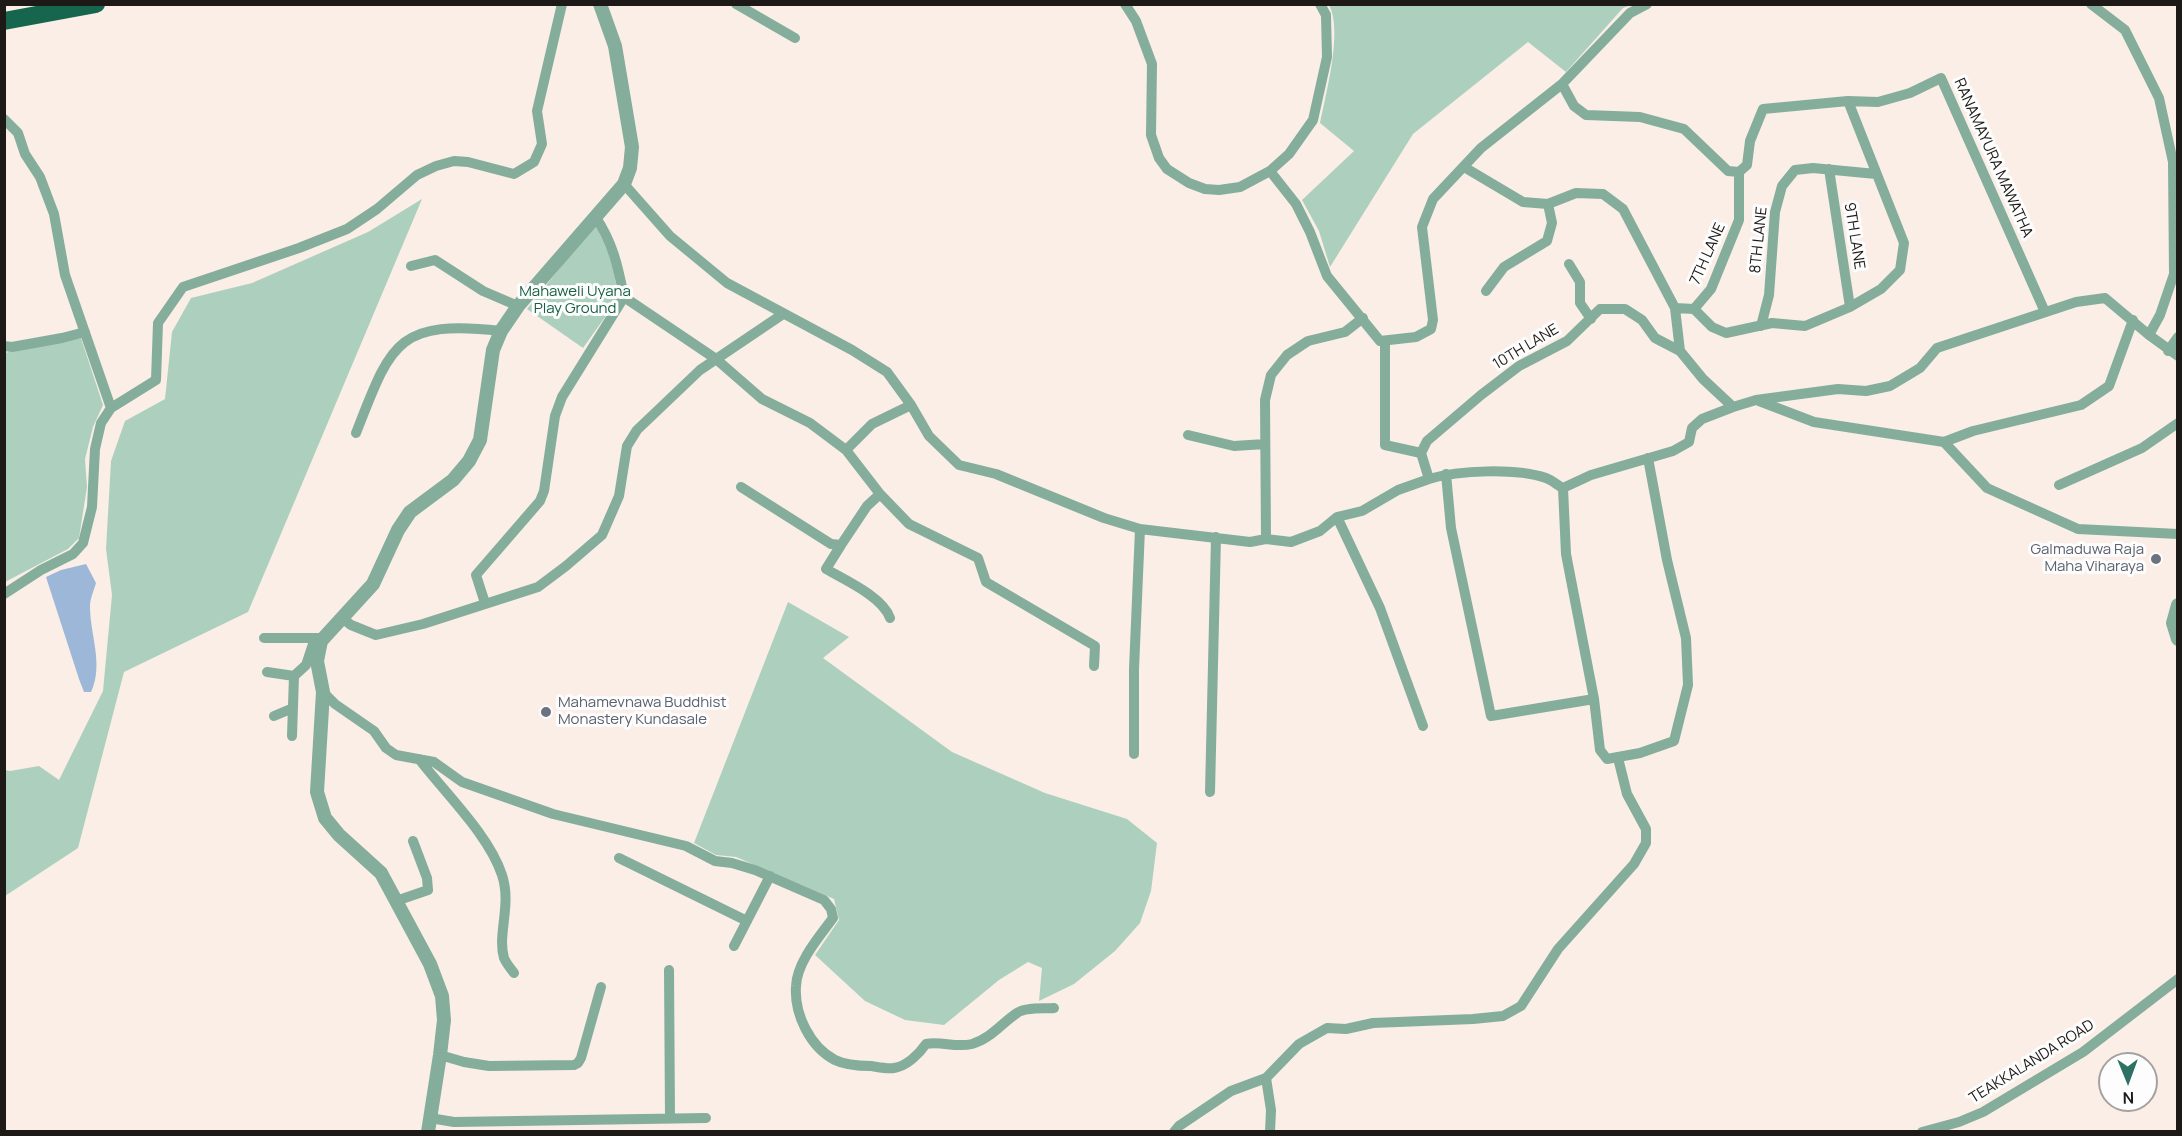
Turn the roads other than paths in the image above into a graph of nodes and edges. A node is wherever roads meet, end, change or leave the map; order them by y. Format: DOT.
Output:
graph roads {
  1 [pos="96,4"];
  2 [pos="562,4"];
  3 [pos="600,4"];
  4 [pos="736,4"];
  5 [pos="1125,4"];
  6 [pos="1320,4"];
  7 [pos="1647,4"];
  8 [pos="2091,4"];
  9 [pos="4,21"];
  10 [pos="795,38"];
  11 [pos="1562,84"];
  12 [pos="1848,101"];
  13 [pos="4,119"];
  14 [pos="1464,167"];
  15 [pos="1829,169"];
  16 [pos="1270,171"];
  17 [pos="1739,172"];
  18 [pos="1876,174"];
  19 [pos="624,184"];
  20 [pos="1548,204"];
  21 [pos="595,216"];
  22 [pos="1569,264"];
  23 [pos="411,266"];
  24 [pos="1486,291"];
  25 [pos="624,297"];
  26 [pos="518,306"];
  27 [pos="1850,307"];
  28 [pos="1675,308"];
  29 [pos="1694,309"];
  30 [pos="2045,312"];
  31 [pos="783,314"];
  32 [pos="1362,318"];
  33 [pos="1591,319"];
  34 [pos="2133,320"];
  35 [pos="1761,326"];
  36 [pos="501,331"];
  37 [pos="85,332"];
  38 [pos="2149,335"];
  39 [pos="2178,337"];
  40 [pos="1385,341"];
  41 [pos="4,346"];
  42 [pos="1680,351"];
  43 [pos="2173,354"];
  44 [pos="716,359"];
  45 [pos="1756,400"];
  46 [pos="911,405"];
  47 [pos="1733,406"];
  48 [pos="111,408"];
  49 [pos="2178,423"];
  50 [pos="356,433"];
  51 [pos="1188,435"];
  52 [pos="1944,442"];
  53 [pos="1265,444"];
  54 [pos="846,450"];
  55 [pos="1421,453"];
  56 [pos="1648,458"];
  57 [pos="1446,474"];
  58 [pos="1429,479"];
  59 [pos="2059,485"];
  60 [pos="741,487"];
  61 [pos="1563,488"];
  62 [pos="880,494"];
  63 [pos="1337,517"];
  64 [pos="1140,529"];
  65 [pos="2178,534"];
  66 [pos="1216,537"];
  67 [pos="1266,539"];
  68 [pos="842,545"];
  69 [pos="4,594"];
  70 [pos="485,603"];
  71 [pos="2178,605"];
  72 [pos="342,618"];
  73 [pos="890,618"];
  74 [pos="264,638"];
  75 [pos="2178,639"];
  76 [pos="322,640"];
  77 [pos="1094,666"];
  78 [pos="267,672"];
  79 [pos="294,676"];
  80 [pos="323,692"];
  81 [pos="1594,699"];
  82 [pos="294,708"];
  83 [pos="274,716"];
  84 [pos="1423,726"];
  85 [pos="292,736"];
  86 [pos="1134,754"];
  87 [pos="1618,758"];
  88 [pos="419,759"];
  89 [pos="1210,792"];
  90 [pos="413,841"];
  91 [pos="619,858"];
  92 [pos="770,876"];
  93 [pos="396,902"];
  94 [pos="747,921"];
  95 [pos="734,946"];
  96 [pos="669,969"];
  97 [pos="514,974"];
  98 [pos="2178,979"];
  99 [pos="601,987"];
  100 [pos="1054,1008"];
  101 [pos="440,1055"];
  102 [pos="1266,1078"];
  103 [pos="670,1118"];
  104 [pos="706,1118"];
  105 [pos="429,1125"];
  106 [pos="1174,1131"];
  107 [pos="1270,1131"];
  108 [pos="1922,1131"];
  1 -- 9 [label="highway"];
  2 -- 48 [label="street"];
  3 -- 19 [label="street"];
  4 -- 10 [label="street"];
  5 -- 16 [label="street"];
  6 -- 16 [label="street"];
  7 -- 11 [label="street"];
  8 -- 38 [label="street"];
  11 -- 14 [label="street"];
  11 -- 17 [label="street"];
  12 -- 17 [label="street, RANAMAYURA MAWATHA"];
  12 -- 18 [label="street"];
  12 -- 30 [label="street, RANAMAYURA MAWATHA"];
  13 -- 37 [label="street"];
  14 -- 20 [label="street"];
  14 -- 40 [label="street"];
  15 -- 18 [label="street, 8TH LANE"];
  15 -- 27 [label="street, 9TH LANE"];
  15 -- 35 [label="street, 8TH LANE"];
  16 -- 32 [label="street"];
  17 -- 29 [label="street, 7TH LANE"];
  18 -- 27 [label="street"];
  19 -- 21 [label="street"];
  19 -- 31 [label="street"];
  20 -- 24 [label="street"];
  20 -- 28 [label="street"];
  21 -- 25 [label="street"];
  21 -- 26 [label="street"];
  22 -- 33 [label="street"];
  23 -- 26 [label="street"];
  25 -- 44 [label="street"];
  25 -- 70 [label="street"];
  26 -- 36 [label="street"];
  27 -- 35 [label="street"];
  28 -- 29 [label="street"];
  28 -- 42 [label="street"];
  29 -- 35 [label="street"];
  30 -- 34 [label="street"];
  30 -- 45 [label="street"];
  31 -- 44 [label="street"];
  31 -- 46 [label="street"];
  32 -- 40 [label="street"];
  32 -- 53 [label="street"];
  33 -- 42 [label="street, 10TH LANE"];
  33 -- 55 [label="street, 10TH LANE"];
  34 -- 38 [label="street"];
  34 -- 52 [label="street"];
  36 -- 50 [label="street"];
  36 -- 72 [label="street"];
  37 -- 41 [label="street"];
  37 -- 48 [label="street"];
  38 -- 43 [label="street"];
  39 -- 43 [label="street"];
  40 -- 55 [label="street"];
  42 -- 47 [label="street, 10TH LANE"];
  44 -- 54 [label="street"];
  44 -- 70 [label="street"];
  45 -- 47 [label="street"];
  45 -- 52 [label="street"];
  46 -- 54 [label="street"];
  46 -- 64 [label="street"];
  47 -- 56 [label="street"];
  48 -- 69 [label="street"];
  49 -- 59 [label="street"];
  51 -- 53 [label="street"];
  52 -- 65 [label="street"];
  53 -- 67 [label="street"];
  54 -- 62 [label="street"];
  55 -- 58 [label="street"];
  56 -- 61 [label="street"];
  56 -- 87 [label="street"];
  57 -- 58 [label="street"];
  57 -- 61 [label="street"];
  57 -- 81 [label="street"];
  58 -- 63 [label="street"];
  60 -- 68 [label="street"];
  61 -- 81 [label="street"];
  62 -- 68 [label="street"];
  62 -- 77 [label="street"];
  63 -- 67 [label="street"];
  63 -- 84 [label="street"];
  64 -- 66 [label="street"];
  64 -- 86 [label="street"];
  66 -- 67 [label="street"];
  66 -- 89 [label="street"];
  68 -- 73 [label="street"];
  70 -- 72 [label="street"];
  71 -- 75 [label="street"];
  72 -- 76 [label="street"];
  74 -- 76 [label="street"];
  76 -- 79 [label="street"];
  76 -- 80 [label="street"];
  78 -- 79 [label="street"];
  79 -- 82 [label="street"];
  80 -- 88 [label="street"];
  80 -- 93 [label="street"];
  81 -- 87 [label="street"];
  82 -- 83 [label="street"];
  82 -- 85 [label="street"];
  87 -- 102 [label="street"];
  88 -- 92 [label="street"];
  88 -- 97 [label="street"];
  90 -- 93 [label="street"];
  91 -- 94 [label="street"];
  92 -- 94 [label="street"];
  92 -- 100 [label="street"];
  93 -- 101 [label="street"];
  94 -- 95 [label="street"];
  96 -- 103 [label="street"];
  98 -- 108 [label="street, TEAKKALANDA ROAD"];
  99 -- 101 [label="street"];
  101 -- 105 [label="street"];
  102 -- 106 [label="street"];
  102 -- 107 [label="street"];
  103 -- 104 [label="street"];
  103 -- 105 [label="street"];
}
